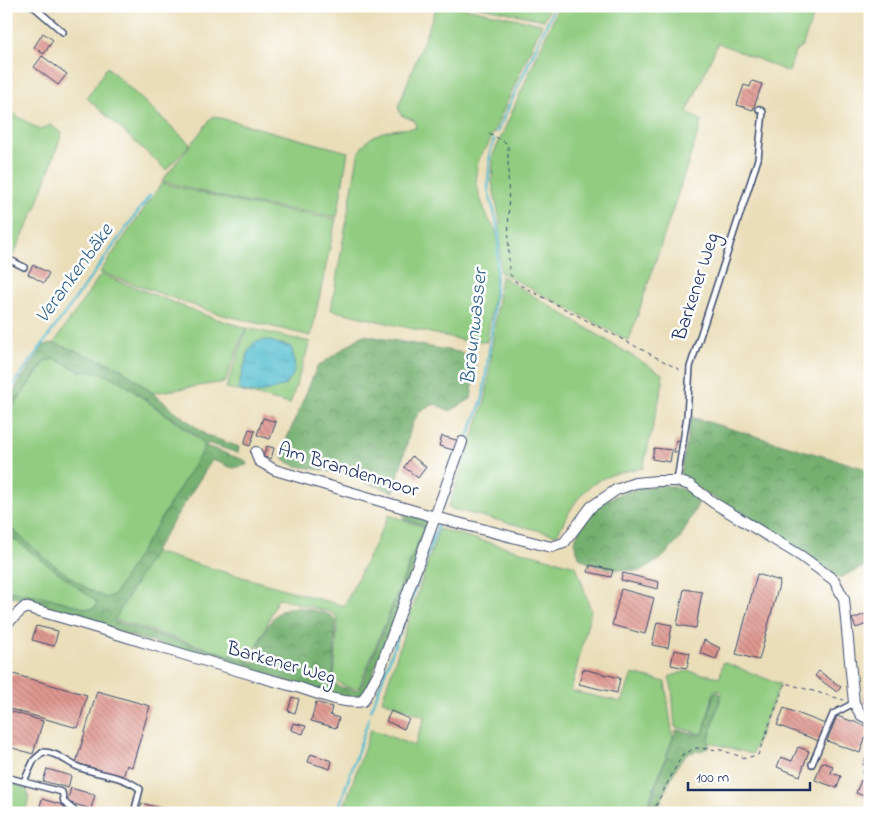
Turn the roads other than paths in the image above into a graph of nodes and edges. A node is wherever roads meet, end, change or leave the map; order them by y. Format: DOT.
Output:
graph roads {
  1 [pos="8,6"];
  2 [pos="33,6"];
  3 [pos="6,15"];
  4 [pos="63,32"];
  5 [pos="759,109"];
  6 [pos="6,258"];
  7 [pos="24,267"];
  8 [pos="462,442"];
  9 [pos="256,452"];
  10 [pos="677,481"];
  11 [pos="435,517"];
  12 [pos="6,624"];
  13 [pos="854,703"];
  14 [pos="870,720"];
  15 [pos="812,764"];
  16 [pos="6,776"];
  17 [pos="24,781"];
  18 [pos="77,813"];
  19 [pos="134,813"];
  1 -- 3 [label="lane"];
  2 -- 4 [label="lane"];
  5 -- 10 [label="lane, Barkener Weg"];
  6 -- 7 [label="lane"];
  8 -- 11 [label="street, Barkener Weg"];
  9 -- 11 [label="street, Am Brandenmoor"];
  10 -- 11 [label="street"];
  10 -- 13 [label="street"];
  11 -- 12 [label="street, Barkener Weg"];
  13 -- 14 [label="street"];
  13 -- 15 [label="lane"];
  16 -- 17 [label="lane"];
  17 -- 18 [label="lane"];
  17 -- 19 [label="lane"];
}
